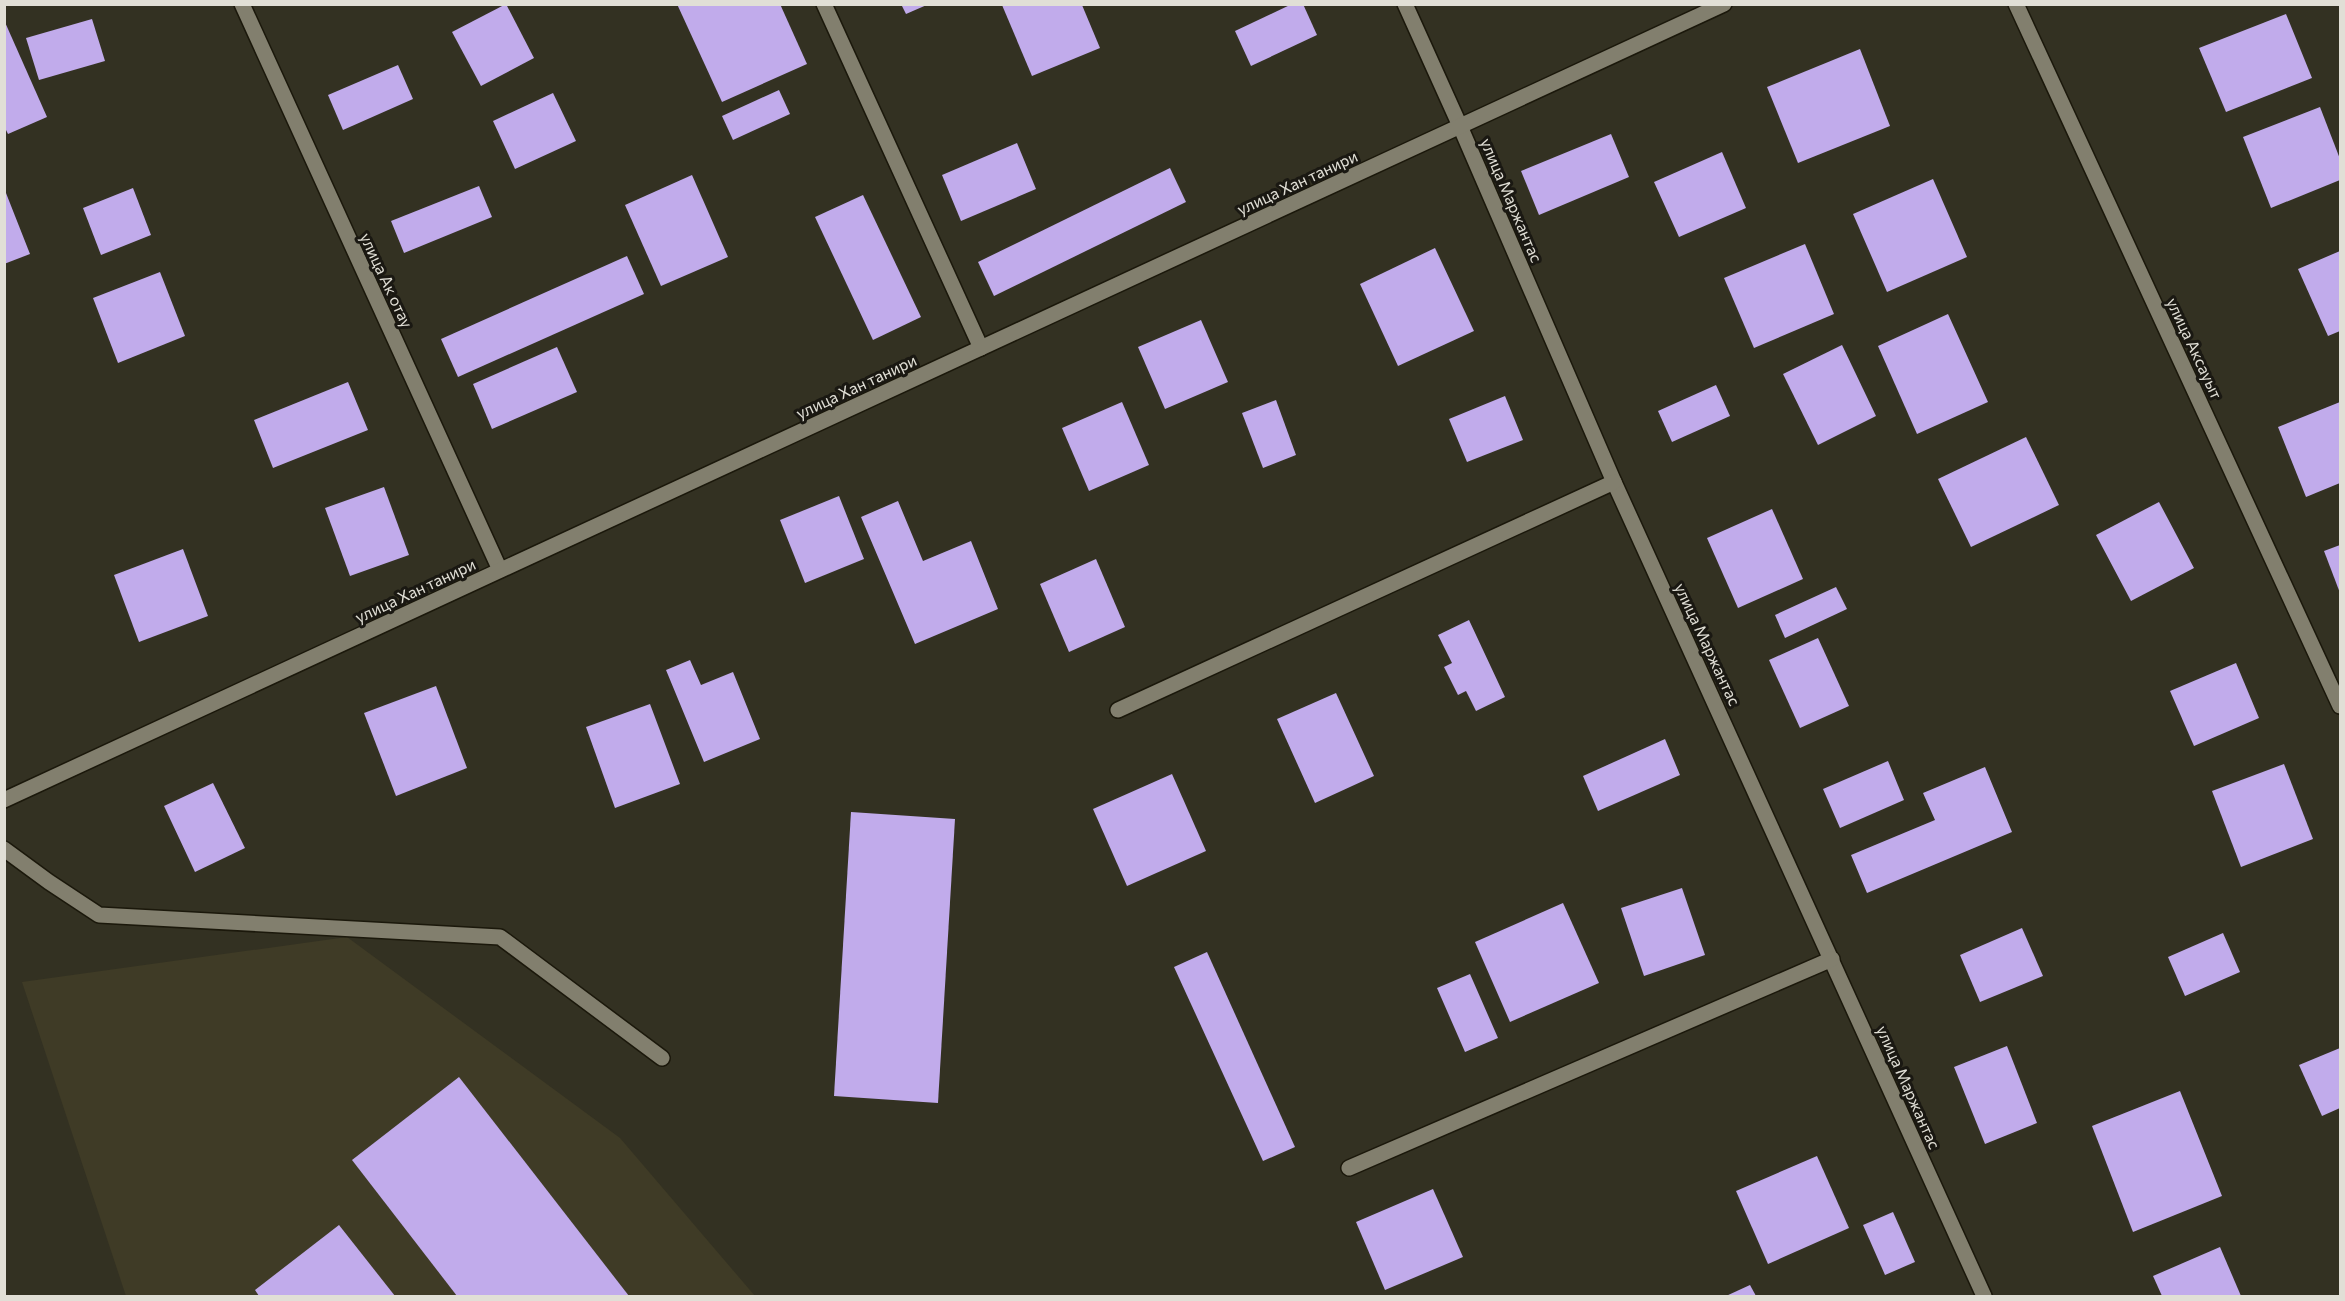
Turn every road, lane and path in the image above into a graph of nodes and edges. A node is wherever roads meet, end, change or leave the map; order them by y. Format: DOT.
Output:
graph roads {
  1 [pos="242,4"];
  2 [pos="824,4"];
  3 [pos="1405,4"];
  4 [pos="1724,4"];
  5 [pos="2016,4"];
  6 [pos="1460,126"];
  7 [pos="981,348"];
  8 [pos="1614,482"];
  9 [pos="500,570"];
  10 [pos="2340,706"];
  11 [pos="1118,710"];
  12 [pos="4,800"];
  13 [pos="4,849"];
  14 [pos="1832,959"];
  15 [pos="662,1058"];
  16 [pos="1349,1168"];
  17 [pos="1984,1296"];
  1 -- 9 [label="street, улица Ак отау"];
  2 -- 7 [label="street"];
  3 -- 6 [label="street, улица Маржантас"];
  4 -- 6 [label="street, улица Хан танири"];
  5 -- 10 [label="street, улица Аксауыт"];
  6 -- 7 [label="street, улица Хан танири"];
  6 -- 8 [label="street, улица Маржантас"];
  7 -- 9 [label="street, улица Хан танири"];
  8 -- 11 [label="street"];
  8 -- 14 [label="street, улица Маржантас"];
  9 -- 12 [label="street, улица Хан танири"];
  13 -- 15 [label="street"];
  14 -- 16 [label="street"];
  14 -- 17 [label="street, улица Маржантас"];
}
